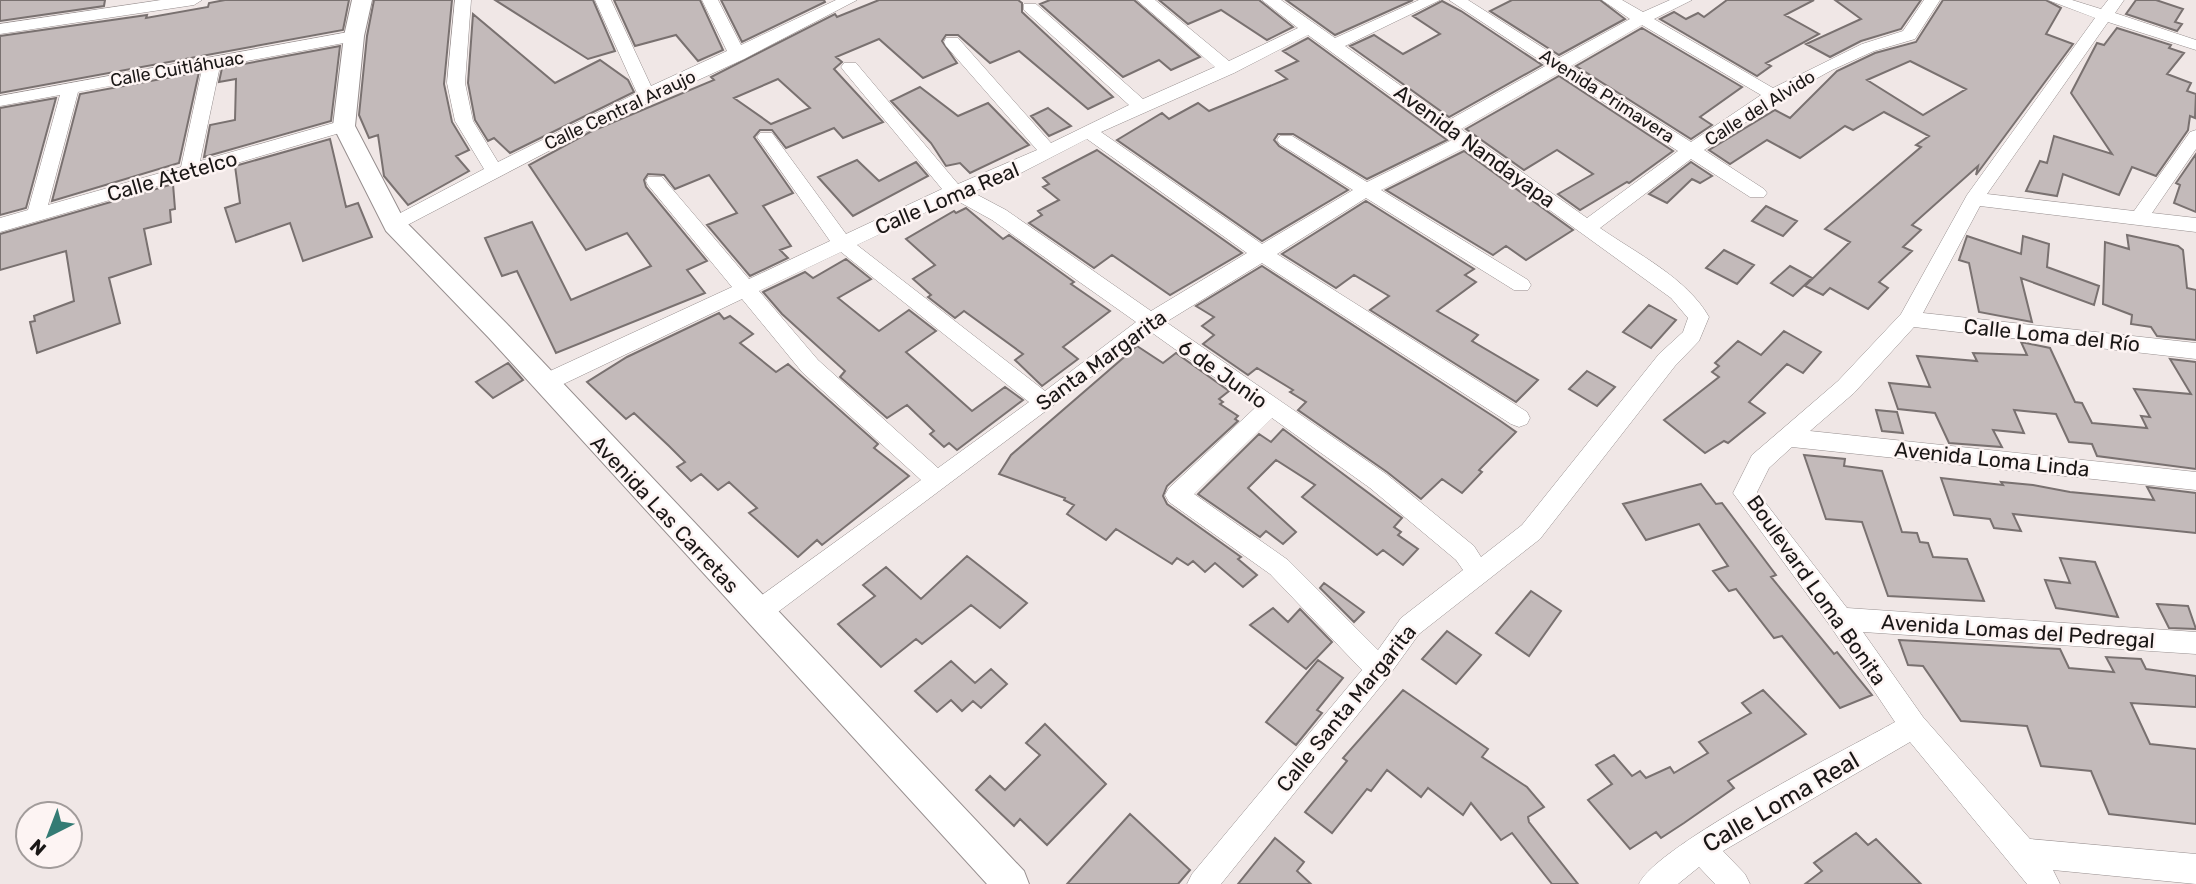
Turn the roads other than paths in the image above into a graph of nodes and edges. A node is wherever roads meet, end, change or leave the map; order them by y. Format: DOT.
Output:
graph roads {
  1 [pos="194,0"];
  2 [pos="362,0"];
  3 [pos="463,0"];
  4 [pos="603,0"];
  5 [pos="710,0"];
  6 [pos="849,0"];
  7 [pos="1145,0"];
  8 [pos="1270,0"];
  9 [pos="1432,0"];
  10 [pos="1457,0"];
  11 [pos="1610,0"];
  12 [pos="1684,0"];
  13 [pos="1932,0"];
  14 [pos="2056,0"];
  15 [pos="1030,7"];
  16 [pos="2110,8"];
  17 [pos="1643,18"];
  18 [pos="1310,28"];
  19 [pos="0,29"];
  20 [pos="355,36"];
  21 [pos="952,42"];
  22 [pos="1334,45"];
  23 [pos="2196,45"];
  24 [pos="738,55"];
  25 [pos="212,64"];
  26 [pos="1561,66"];
  27 [pos="850,67"];
  28 [pos="1228,69"];
  29 [pos="71,87"];
  30 [pos="647,95"];
  31 [pos="1775,96"];
  32 [pos="0,102"];
  33 [pos="1140,106"];
  34 [pos="344,126"];
  35 [pos="1088,131"];
  36 [pos="1457,134"];
  37 [pos="2196,136"];
  38 [pos="766,137"];
  39 [pos="1286,141"];
  40 [pos="1048,151"];
  41 [pos="1691,151"];
  42 [pos="189,171"];
  43 [pos="494,171"];
  44 [pos="655,181"];
  45 [pos="1366,190"];
  46 [pos="954,191"];
  47 [pos="1757,193"];
  48 [pos="1974,199"];
  49 [pos="36,215"];
  50 [pos="2140,217"];
  51 [pos="0,225"];
  52 [pos="394,225"];
  53 [pos="2196,225"];
  54 [pos="1588,227"];
  55 [pos="842,243"];
  56 [pos="1261,254"];
  57 [pos="1521,285"];
  58 [pos="744,291"];
  59 [pos="1678,293"];
  60 [pos="1909,319"];
  61 [pos="1150,322"];
  62 [pos="2196,351"];
  63 [pos="545,383"];
  64 [pos="1044,402"];
  65 [pos="1270,407"];
  66 [pos="1519,418"];
  67 [pos="1789,438"];
  68 [pos="936,480"];
  69 [pos="2196,481"];
  70 [pos="1479,574"];
  71 [pos="757,613"];
  72 [pos="1840,619"];
  73 [pos="2196,643"];
  74 [pos="1379,669"];
  75 [pos="1913,726"];
  76 [pos="1700,848"];
  77 [pos="2023,853"];
  78 [pos="2196,869"];
  79 [pos="1011,884"];
  80 [pos="1202,884"];
  81 [pos="1654,884"];
  82 [pos="1735,884"];
  83 [pos="2045,884"];
  1 -- 19 [label="street"];
  2 -- 20 [label="street"];
  3 -- 43 [label="street"];
  4 -- 30 [label="street"];
  5 -- 24 [label="street"];
  6 -- 24 [label="street, Calle Central Araujo"];
  7 -- 28 [label="street"];
  8 -- 18 [label="street, Avenida Nandayapa"];
  9 -- 22 [label="street"];
  10 -- 26 [label="street, Avenida Primavera"];
  11 -- 17 [label="street"];
  12 -- 17 [label="street, Santa Margarita"];
  13 -- 31 [label="street, Calle del Alvido"];
  14 -- 16 [label="street"];
  15 -- 33 [label="street"];
  16 -- 23 [label="street"];
  16 -- 48 [label="street, Boulevard Loma Bonita"];
  17 -- 26 [label="street, Santa Margarita"];
  17 -- 31 [label="street"];
  18 -- 22 [label="street, Avenida Nandayapa"];
  18 -- 28 [label="street, Calle Loma Real"];
  20 -- 25 [label="street, Calle Cuitláhuac"];
  20 -- 34 [label="street"];
  21 -- 40 [label="street"];
  22 -- 36 [label="street, Avenida Nandayapa"];
  24 -- 30 [label="street, Calle Central Araujo"];
  25 -- 29 [label="street, Calle Cuitláhuac"];
  25 -- 42 [label="street"];
  26 -- 36 [label="street, Santa Margarita"];
  26 -- 41 [label="street, Avenida Primavera"];
  27 -- 46 [label="street"];
  28 -- 33 [label="street, Calle Loma Real"];
  29 -- 32 [label="street, Calle Cuitláhuac"];
  29 -- 49 [label="street"];
  30 -- 43 [label="street, Calle Central Araujo"];
  31 -- 41 [label="street, Calle del Alvido"];
  33 -- 35 [label="street, Calle Loma Real"];
  34 -- 42 [label="street, Calle Atetelco"];
  34 -- 52 [label="street, Avenida Las Carretas"];
  35 -- 40 [label="street, Calle Loma Real"];
  35 -- 56 [label="street"];
  36 -- 45 [label="street, Santa Margarita"];
  36 -- 54 [label="street, Avenida Nandayapa"];
  37 -- 50 [label="street"];
  38 -- 55 [label="street"];
  39 -- 45 [label="street"];
  40 -- 46 [label="street, Calle Loma Real"];
  41 -- 47 [label="street, Avenida Primavera"];
  41 -- 54 [label="street, Calle del Alvido"];
  42 -- 49 [label="street, Calle Atetelco"];
  43 -- 52 [label="street, Calle Central Araujo"];
  44 -- 58 [label="street"];
  45 -- 56 [label="street, Santa Margarita"];
  45 -- 57 [label="street"];
  46 -- 55 [label="street, Calle Loma Real"];
  46 -- 61 [label="street, 6 de Junio"];
  48 -- 50 [label="street"];
  48 -- 60 [label="street, Boulevard Loma Bonita"];
  49 -- 51 [label="street, Calle Atetelco"];
  50 -- 53 [label="street"];
  52 -- 63 [label="street, Avenida Las Carretas"];
  54 -- 59 [label="street, Avenida Nandayapa"];
  55 -- 58 [label="street, Calle Loma Real"];
  55 -- 64 [label="street"];
  56 -- 61 [label="street, Santa Margarita"];
  56 -- 66 [label="street"];
  58 -- 63 [label="street, Calle Loma Real"];
  58 -- 68 [label="street"];
  59 -- 70 [label="street, Calle Santa Margarita"];
  60 -- 62 [label="street, Calle Loma del Río"];
  60 -- 67 [label="street, Boulevard Loma Bonita"];
  61 -- 64 [label="street, Santa Margarita"];
  61 -- 65 [label="street, 6 de Junio"];
  63 -- 71 [label="street, Avenida Las Carretas"];
  64 -- 68 [label="street, Santa Margarita"];
  65 -- 70 [label="street, 6 de Junio"];
  65 -- 74 [label="street"];
  67 -- 69 [label="street, Avenida Loma Linda"];
  67 -- 72 [label="street, Boulevard Loma Bonita"];
  68 -- 71 [label="street, Santa Margarita"];
  70 -- 74 [label="street, Calle Santa Margarita"];
  71 -- 79 [label="street, Avenida Las Carretas"];
  72 -- 73 [label="street, Avenida Lomas del Pedregal"];
  72 -- 75 [label="street, Boulevard Loma Bonita"];
  74 -- 80 [label="street, Calle Santa Margarita"];
  75 -- 76 [label="street, Calle Loma Real"];
  75 -- 77 [label="street, Boulevard Loma Bonita"];
  76 -- 81 [label="street, Calle Loma Real"];
  76 -- 82 [label="street"];
  77 -- 78 [label="street"];
  77 -- 83 [label="street, Boulevard Loma Bonita"];
}
